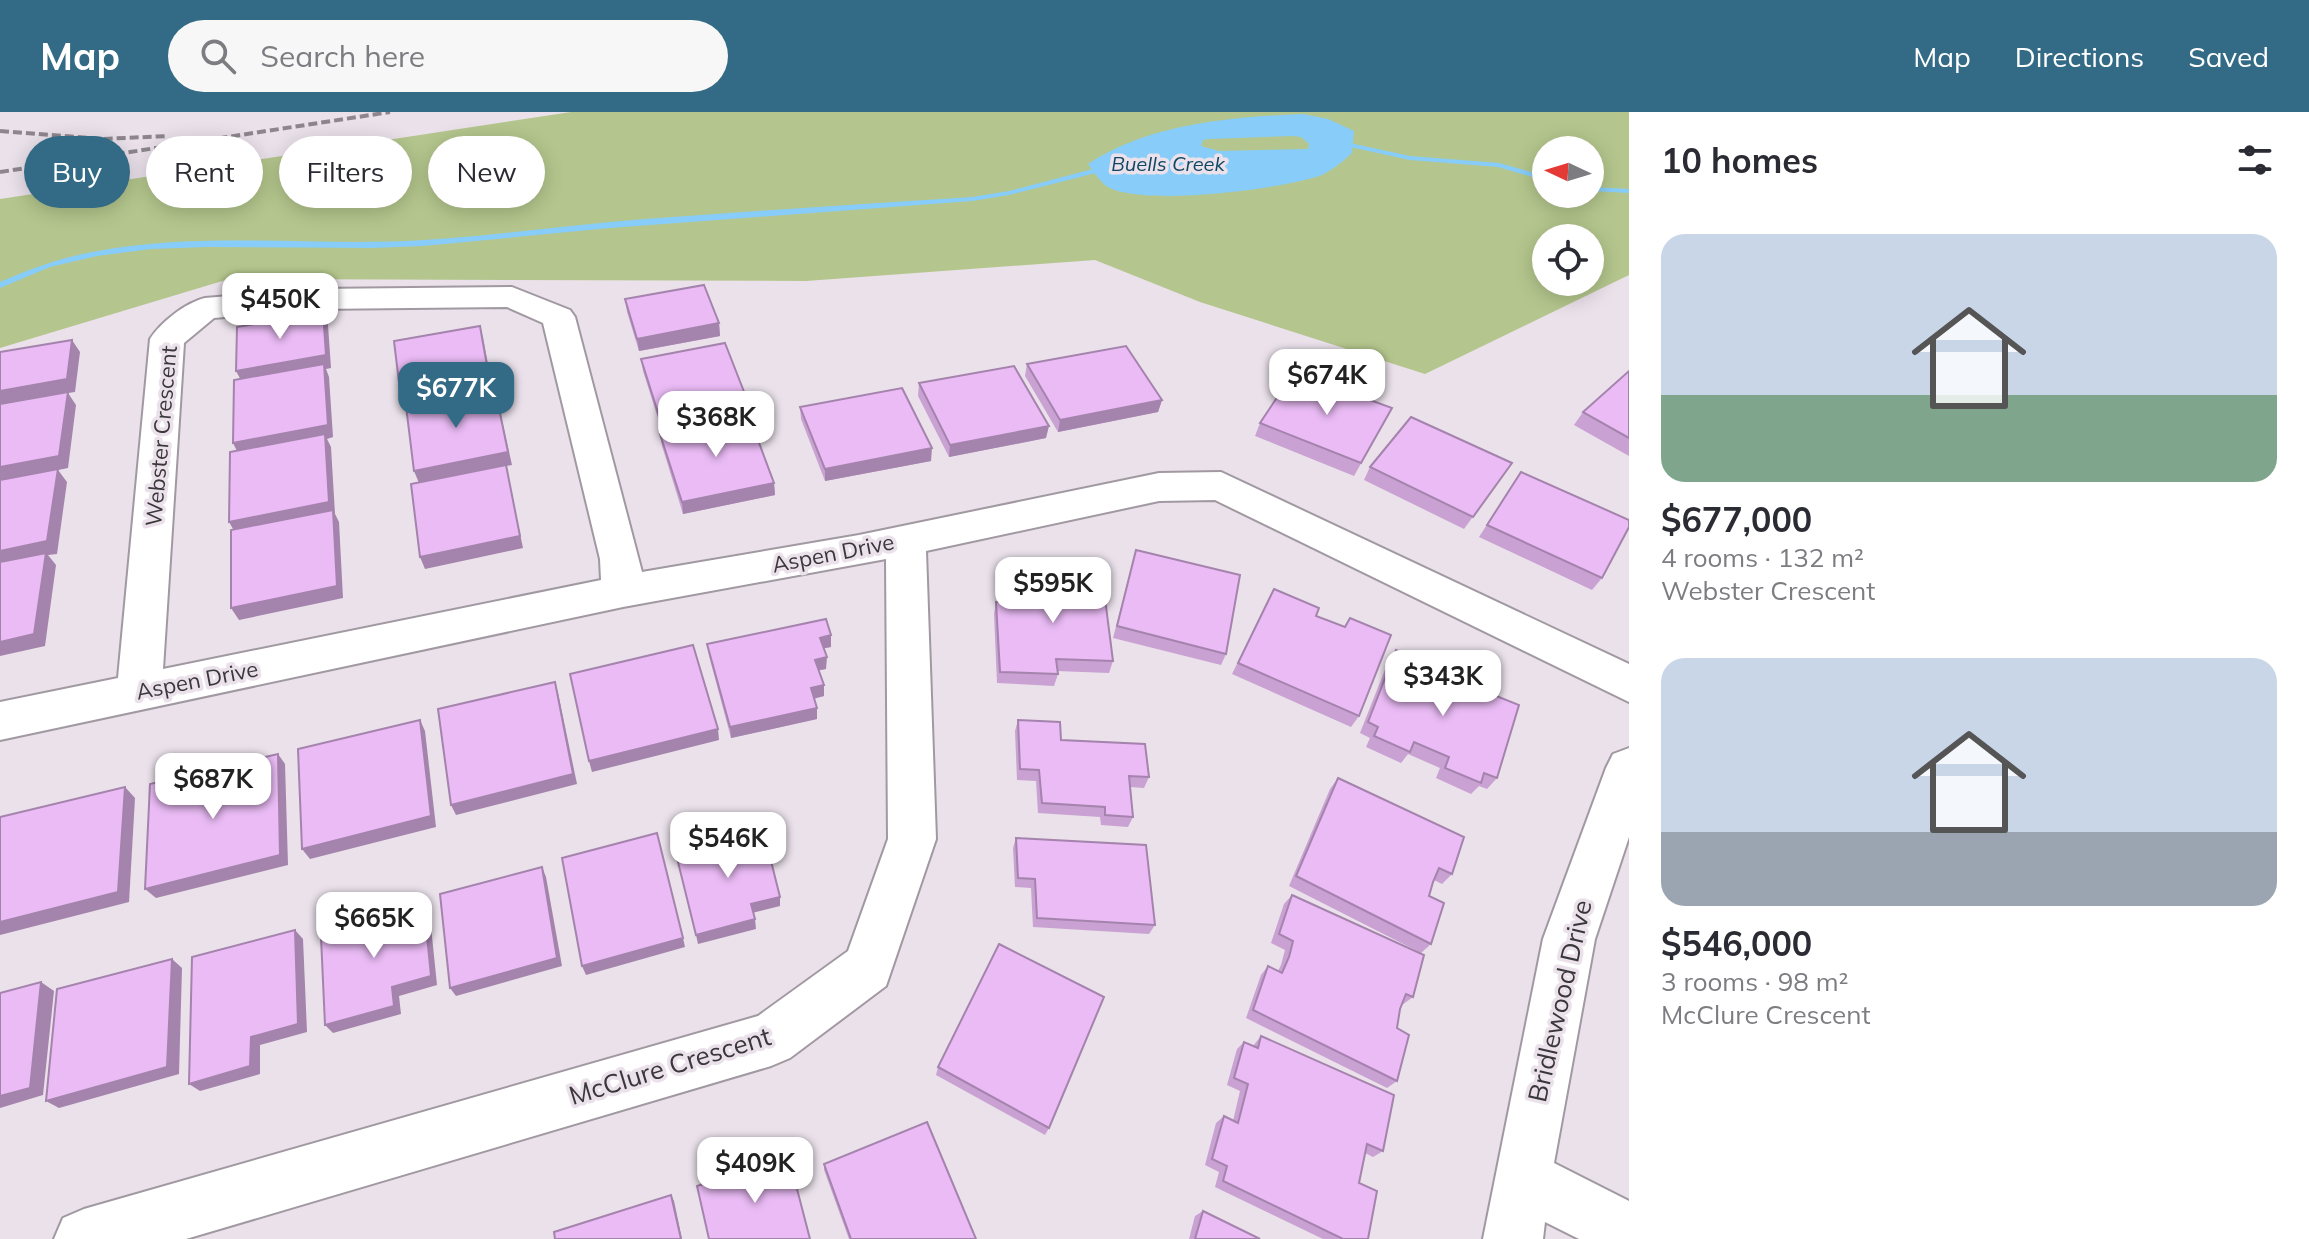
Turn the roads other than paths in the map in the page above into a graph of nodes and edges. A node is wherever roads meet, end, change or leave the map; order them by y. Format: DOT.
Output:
graph roads {
  1 [pos="906,539"];
  2 [pos="623,591"];
  3 [pos="1629,684"];
  4 [pos="139,691"];
  5 [pos="0,721"];
  6 [pos="1629,768"];
  7 [pos="1522,1178"];
  8 [pos="1629,1233"];
  9 [pos="84,1239"];
  10 [pos="1513,1239"];
  1 -- 2 [label="street, Aspen Drive"];
  1 -- 3 [label="street, Aspen Drive"];
  1 -- 9 [label="street, McClure Crescent"];
  2 -- 4 [label="street, Aspen Drive"];
  2 -- 4 [label="street, Webster Crescent"];
  4 -- 5 [label="street, Aspen Drive"];
  6 -- 7 [label="street, Bridlewood Drive"];
  7 -- 8 [label="street"];
  7 -- 10 [label="street, Bridlewood Drive"];
}
